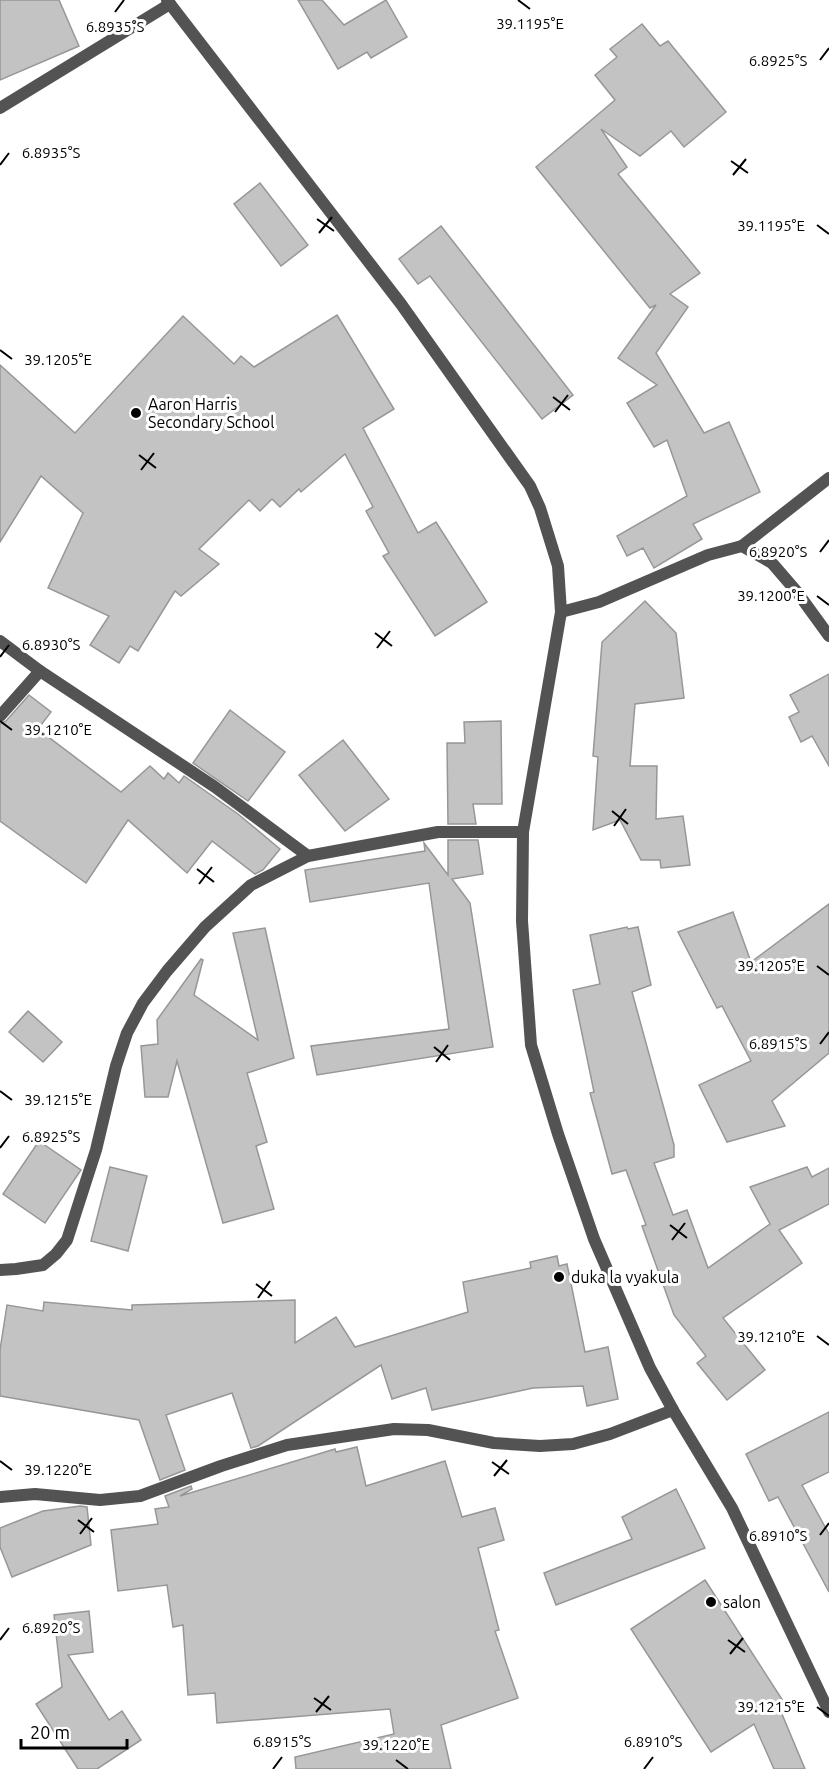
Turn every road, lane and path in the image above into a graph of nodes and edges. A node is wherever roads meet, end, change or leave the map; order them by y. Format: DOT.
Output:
graph roads {
  1 [pos="169,2"];
  2 [pos="0,108"];
  3 [pos="829,478"];
  4 [pos="742,546"];
  5 [pos="561,612"];
  6 [pos="829,636"];
  7 [pos="0,641"];
  8 [pos="40,671"];
  9 [pos="0,716"];
  10 [pos="523,832"];
  11 [pos="308,856"];
  12 [pos="0,1270"];
  13 [pos="673,1410"];
  14 [pos="0,1497"];
  15 [pos="829,1712"];
  1 -- 2 [label="street"];
  1 -- 5 [label="street"];
  3 -- 4 [label="street"];
  4 -- 5 [label="street"];
  4 -- 6 [label="street"];
  5 -- 10 [label="street"];
  7 -- 8 [label="street"];
  8 -- 9 [label="street"];
  8 -- 11 [label="street"];
  10 -- 11 [label="street"];
  10 -- 13 [label="street"];
  11 -- 12 [label="street"];
  13 -- 14 [label="street"];
  13 -- 15 [label="street"];
}
